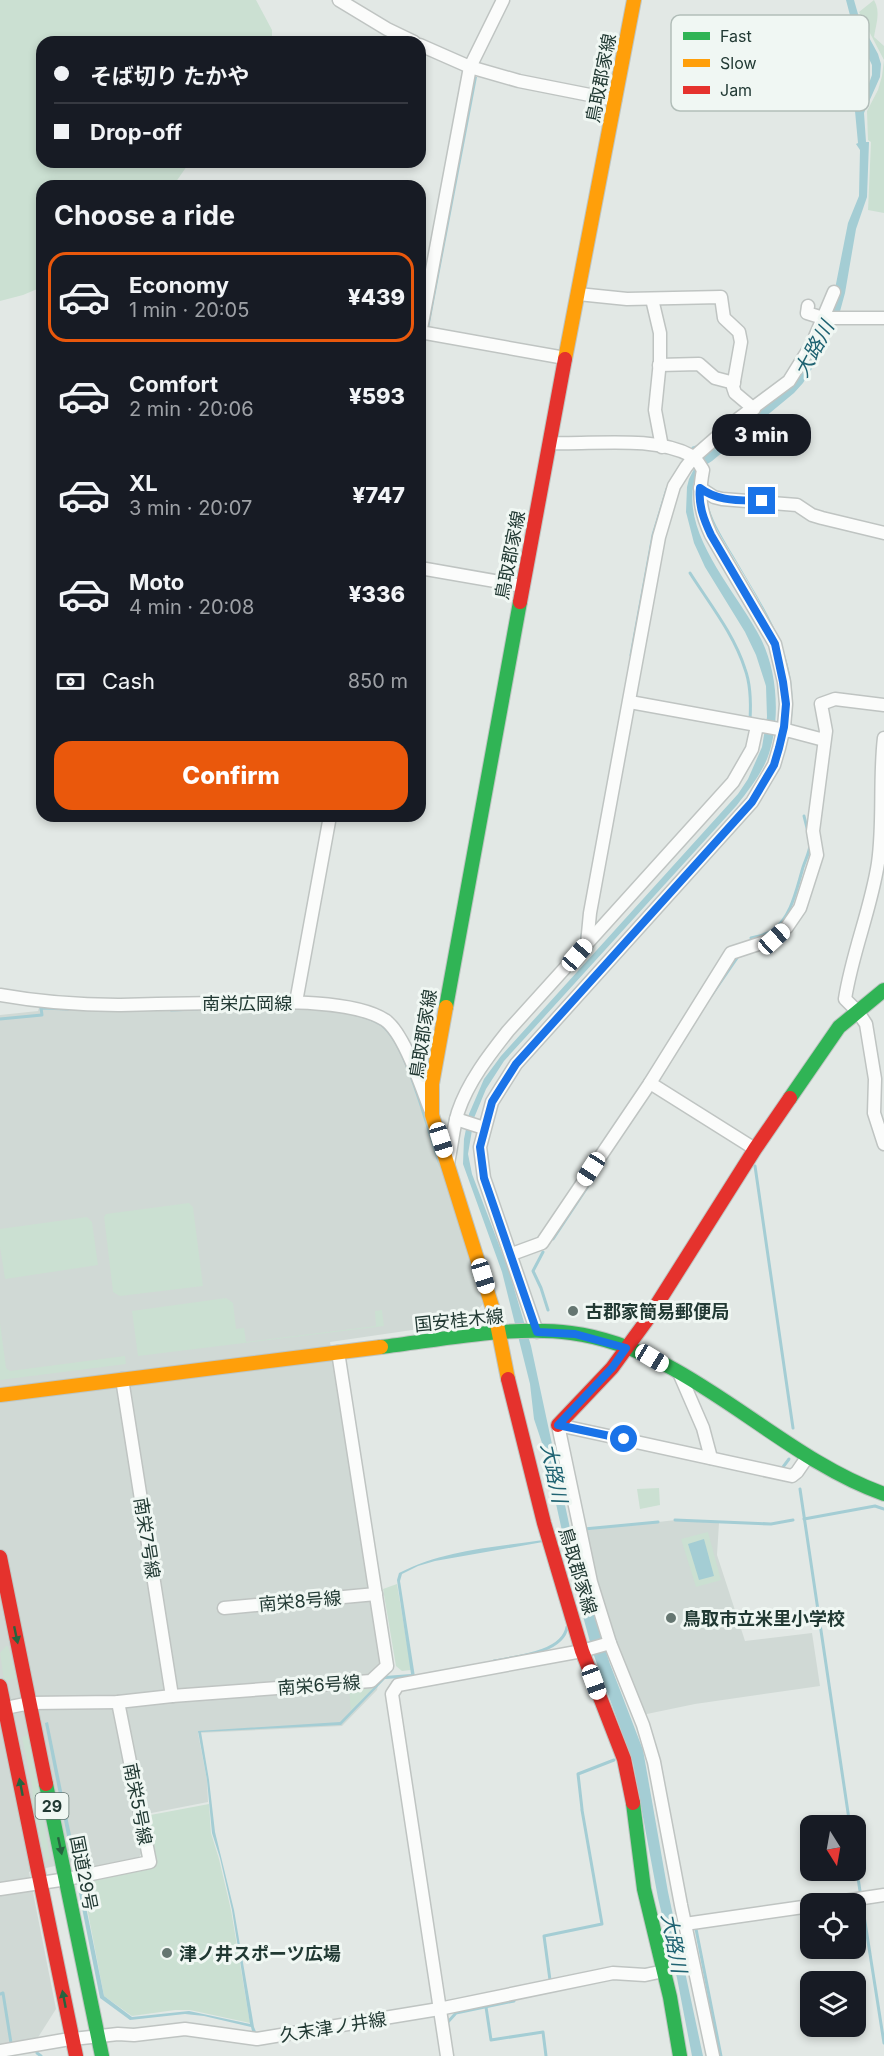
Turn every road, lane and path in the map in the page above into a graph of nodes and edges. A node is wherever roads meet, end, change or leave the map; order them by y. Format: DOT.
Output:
graph roads {
  1 [pos="339,0"];
  2 [pos="503,0"];
  3 [pos="634,0"];
  4 [pos="402,36"];
  5 [pos="426,48"];
  6 [pos="470,67"];
  7 [pos="615,100"];
  8 [pos="834,292"];
  9 [pos="578,294"];
  10 [pos="652,299"];
  11 [pos="426,301"];
  12 [pos="808,306"];
  13 [pos="823,318"];
  14 [pos="884,318"];
  15 [pos="426,334"];
  16 [pos="564,358"];
  17 [pos="658,365"];
  18 [pos="734,383"];
  19 [pos="754,409"];
  20 [pos="550,443"];
  21 [pos="662,447"];
  22 [pos="698,462"];
  23 [pos="700,488"];
  24 [pos="884,533"];
  25 [pos="426,568"];
  26 [pos="523,586"];
  27 [pos="630,702"];
  28 [pos="884,705"];
  29 [pos="757,726"];
  30 [pos="783,730"];
  31 [pos="884,738"];
  32 [pos="824,740"];
  33 [pos="329,822"];
  34 [pos="587,944"];
  35 [pos="884,990"];
  36 [pos="0,995"];
  37 [pos="296,1002"];
  38 [pos="858,1012"];
  39 [pos="650,1083"];
  40 [pos="432,1115"];
  41 [pos="456,1119"];
  42 [pos="484,1128"];
  43 [pos="884,1144"];
  44 [pos="755,1149"];
  45 [pos="448,1163"];
  46 [pos="512,1254"];
  47 [pos="534,1332"];
  48 [pos="506,1333"];
  49 [pos="626,1348"];
  50 [pos="338,1352"];
  51 [pos="680,1375"];
  52 [pos="122,1379"];
  53 [pos="0,1395"];
  54 [pos="558,1425"];
  55 [pos="808,1456"];
  56 [pos="711,1458"];
  57 [pos="884,1494"];
  58 [pos="0,1557"];
  59 [pos="376,1594"];
  60 [pos="224,1608"];
  61 [pos="610,1643"];
  62 [pos="585,1650"];
  63 [pos="0,1686"];
  64 [pos="172,1696"];
  65 [pos="118,1702"];
  66 [pos="30,1703"];
  67 [pos="3,1709"];
  68 [pos="67,1879"];
  69 [pos="40,1883"];
  70 [pos="0,1889"];
  71 [pos="884,1894"];
  72 [pos="866,1897"];
  73 [pos="800,1907"];
  74 [pos="686,1924"];
  75 [pos="664,1971"];
  76 [pos="439,2009"];
  77 [pos="98,2036"];
  78 [pos="72,2040"];
  79 [pos="0,2051"];
  80 [pos="76,2056"];
  81 [pos="102,2056"];
  82 [pos="447,2056"];
  83 [pos="680,2056"];
  84 [pos="713,2056"];
  1 -- 4 [label="street"];
  2 -- 6 [label="street"];
  3 -- 7 [label="main road, 鳥取郡家線"];
  5 -- 6 [label="street"];
  6 -- 7 [label="street"];
  6 -- 11 [label="street"];
  7 -- 9 [label="main road, 鳥取郡家線"];
  8 -- 13 [label="street"];
  9 -- 10 [label="street"];
  9 -- 16 [label="main road, 鳥取郡家線"];
  10 -- 17 [label="street"];
  10 -- 18 [label="street"];
  12 -- 13 [label="street"];
  13 -- 14 [label="street"];
  13 -- 19 [label="street"];
  15 -- 16 [label="street"];
  16 -- 20 [label="main road, 鳥取郡家線"];
  17 -- 18 [label="street"];
  17 -- 21 [label="street"];
  18 -- 19 [label="street"];
  19 -- 22 [label="street"];
  20 -- 21 [label="street"];
  20 -- 26 [label="main road, 鳥取郡家線"];
  21 -- 22 [label="street"];
  22 -- 23 [label="street"];
  22 -- 27 [label="street"];
  23 -- 24 [label="street"];
  23 -- 30 [label="street"];
  25 -- 26 [label="street"];
  26 -- 40 [label="main road, 鳥取郡家線"];
  27 -- 29 [label="street"];
  27 -- 34 [label="street"];
  28 -- 32 [label="street"];
  29 -- 30 [label="street"];
  29 -- 34 [label="street"];
  30 -- 32 [label="street"];
  30 -- 42 [label="street"];
  31 -- 38 [label="street"];
  32 -- 39 [label="street"];
  33 -- 37 [label="street"];
  34 -- 41 [label="street"];
  35 -- 38 [label="main road"];
  36 -- 37 [label="street, 南栄広岡線"];
  37 -- 40 [label="street, 南栄広岡線"];
  38 -- 43 [label="street"];
  38 -- 44 [label="main road"];
  39 -- 44 [label="street"];
  39 -- 46 [label="street"];
  40 -- 45 [label="main road, 鳥取郡家線"];
  41 -- 42 [label="street"];
  41 -- 45 [label="street"];
  42 -- 46 [label="street"];
  44 -- 49 [label="main road"];
  45 -- 48 [label="main road, 鳥取郡家線"];
  46 -- 47 [label="street"];
  47 -- 48 [label="main road, 国安桂木線"];
  47 -- 49 [label="main road, 国安桂木線"];
  48 -- 50 [label="main road, 国安桂木線"];
  48 -- 62 [label="main road, 鳥取郡家線"];
  49 -- 51 [label="main road, 国安桂木線"];
  49 -- 54 [label="main road"];
  50 -- 52 [label="main road, 国安桂木線"];
  50 -- 59 [label="street, 南栄6号線"];
  51 -- 55 [label="main road, 国安桂木線"];
  51 -- 56 [label="street"];
  52 -- 53 [label="main road, 国安桂木線"];
  52 -- 64 [label="street, 南栄7号線"];
  54 -- 56 [label="street"];
  54 -- 61 [label="street"];
  55 -- 56 [label="street"];
  55 -- 57 [label="main road, 国安桂木線"];
  58 -- 66 [label="main road, 国道29号 / 29, one-way"];
  59 -- 60 [label="street, 南栄8号線"];
  59 -- 64 [label="street, 南栄6号線"];
  61 -- 62 [label="street"];
  61 -- 74 [label="street"];
  62 -- 75 [label="main road, 鳥取郡家線"];
  62 -- 76 [label="street"];
  63 -- 67 [label="main road, 29"];
  64 -- 65 [label="street, 南栄6号線"];
  65 -- 66 [label="street, 南栄6号線"];
  65 -- 68 [label="street, 南栄5号線"];
  66 -- 67 [label="street, 南栄6号線"];
  66 -- 68 [label="main road, 国道29号 / 29, one-way"];
  69 -- 67 [label="main road, 29, one-way"];
  68 -- 69 [label="street, 南栄5号線"];
  68 -- 77 [label="main road, 国道29号 / 29"];
  69 -- 70 [label="street, 南栄5号線"];
  78 -- 69 [label="main road, 29, one-way"];
  71 -- 72 [label="street"];
  73 -- 74 [label="street"];
  74 -- 84 [label="street"];
  75 -- 76 [label="street, 久末津ノ井線"];
  75 -- 83 [label="main road, 鳥取郡家線"];
  76 -- 77 [label="street, 久末津ノ井線"];
  76 -- 82 [label="street"];
  77 -- 78 [label="street, 久末津ノ井線"];
  77 -- 81 [label="main road, 国道29号 / 29"];
  78 -- 79 [label="street, 久末津ノ井線"];
  78 -- 80 [label="main road, 29"];
}
